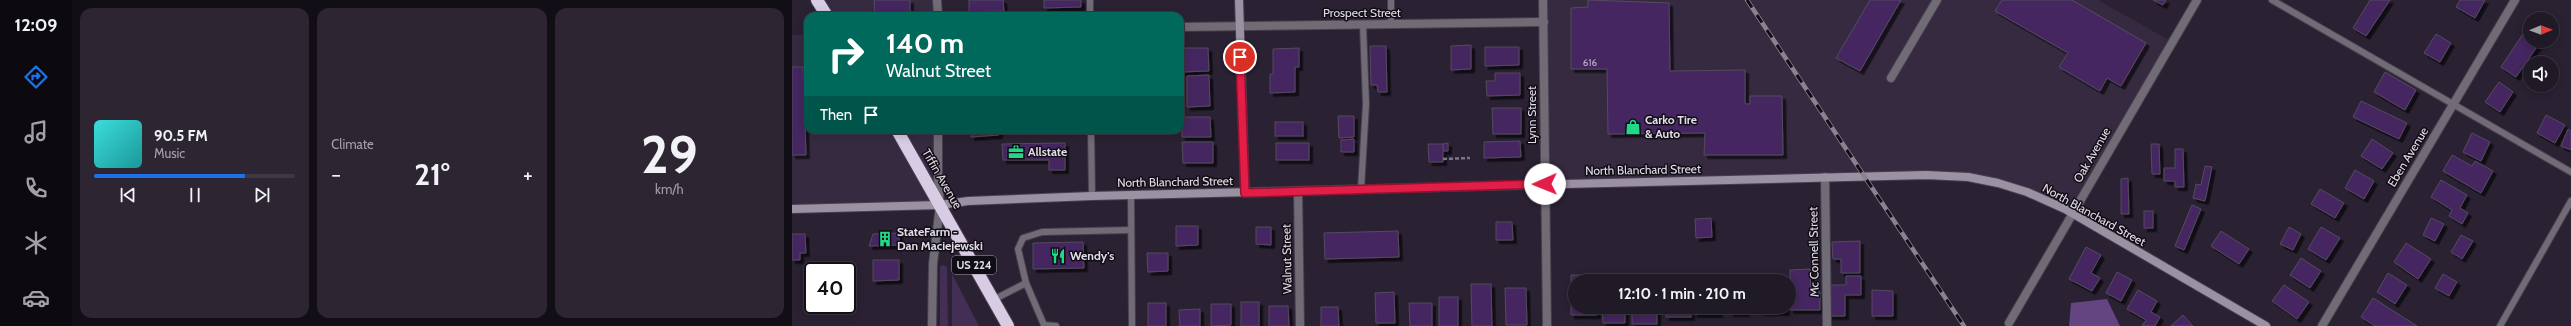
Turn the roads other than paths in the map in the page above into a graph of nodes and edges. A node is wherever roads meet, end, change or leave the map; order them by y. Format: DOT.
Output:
graph roads {
  1 [pos="817,0"];
  2 [pos="938,0"];
  3 [pos="1090,0"];
  4 [pos="1239,0"];
  5 [pos="1391,0"];
  6 [pos="1543,0"];
  7 [pos="1937,0"];
  8 [pos="2196,0"];
  9 [pos="2272,0"];
  10 [pos="2515,0"];
  11 [pos="824,12"];
  12 [pos="938,12"];
  13 [pos="1090,12"];
  14 [pos="1544,22"];
  15 [pos="1363,25"];
  16 [pos="1391,25"];
  17 [pos="1184,27"];
  18 [pos="1240,27"];
  19 [pos="1891,78"];
  20 [pos="2453,104"];
  21 [pos="899,134"];
  22 [pos="938,134"];
  23 [pos="1091,134"];
  24 [pos="2571,172"];
  25 [pos="1825,177"];
  26 [pos="1545,184"];
  27 [pos="1361,189"];
  28 [pos="1298,191"];
  29 [pos="1245,193"];
  30 [pos="1131,195"];
  31 [pos="1092,196"];
  32 [pos="2571,200"];
  33 [pos="940,204"];
  34 [pos="792,209"];
  35 [pos="2072,214"];
  36 [pos="1131,230"];
  37 [pos="1026,283"];
  38 [pos="993,300"];
  39 [pos="2009,323"];
  40 [pos="932,326"];
  41 [pos="1008,326"];
  42 [pos="1056,326"];
  43 [pos="1132,326"];
  44 [pos="1300,326"];
  45 [pos="1547,326"];
  46 [pos="1827,326"];
  47 [pos="2266,326"];
  48 [pos="2322,326"];
  49 [pos="2500,326"];
  1 -- 11 [label="highway"];
  2 -- 12 [label="street"];
  3 -- 13 [label="lane"];
  4 -- 18 [label="street"];
  5 -- 16 [label="lane"];
  6 -- 14 [label="street, Lynn Street"];
  7 -- 19 [label="street"];
  8 -- 35 [label="street, Oak Avenue"];
  9 -- 20 [label="lane"];
  10 -- 20 [label="street, Eben Avenue"];
  14 -- 16 [label="street, Prospect Street"];
  14 -- 26 [label="street, Lynn Street"];
  15 -- 16 [label="street, Prospect Street"];
  15 -- 18 [label="street, Prospect Street"];
  15 -- 27 [label="lane"];
  17 -- 18 [label="street, Prospect Street"];
  18 -- 29 [label="street"];
  20 -- 24 [label="lane"];
  20 -- 48 [label="street, Eben Avenue"];
  21 -- 33 [label="highway, Tiffin Avenue / US 224"];
  22 -- 33 [label="street"];
  23 -- 31 [label="lane"];
  25 -- 26 [label="street, North Blanchard Street"];
  25 -- 35 [label="street, North Blanchard Street"];
  25 -- 46 [label="street, Mc Connell Street"];
  26 -- 27 [label="street, North Blanchard Street"];
  26 -- 45 [label="street, Lynn Street"];
  27 -- 28 [label="street, North Blanchard Street"];
  28 -- 29 [label="street, North Blanchard Street"];
  28 -- 44 [label="street, Walnut Street"];
  29 -- 30 [label="street, North Blanchard Street"];
  30 -- 31 [label="street, North Blanchard Street"];
  30 -- 36 [label="lane"];
  31 -- 33 [label="street, North Blanchard Street"];
  32 -- 49 [label="lane"];
  33 -- 34 [label="street, North Blanchard Street"];
  33 -- 38 [label="highway, Tiffin Avenue / US 224"];
  33 -- 40 [label="street"];
  35 -- 39 [label="street, Oak Avenue"];
  35 -- 47 [label="street, North Blanchard Street"];
  36 -- 37 [label="lane"];
  36 -- 43 [label="lane"];
  37 -- 38 [label="lane"];
  37 -- 42 [label="lane"];
  38 -- 41 [label="highway, Tiffin Avenue / US 224"];
}
